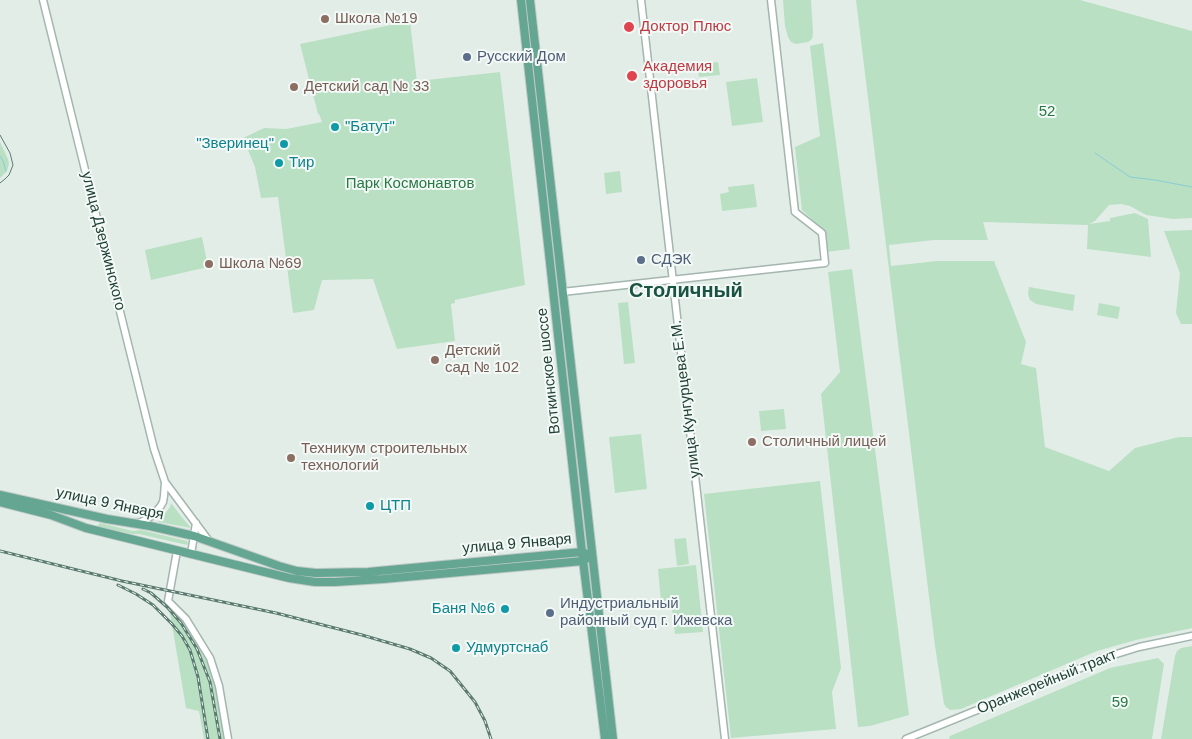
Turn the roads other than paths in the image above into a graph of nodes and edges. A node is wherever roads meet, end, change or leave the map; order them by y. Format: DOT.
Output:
graph roads {
  1 [pos="43,0"];
  2 [pos="521,0"];
  3 [pos="530,0"];
  4 [pos="641,0"];
  5 [pos="771,0"];
  6 [pos="673,280"];
  7 [pos="562,292"];
  8 [pos="165,482"];
  9 [pos="0,495"];
  10 [pos="0,502"];
  11 [pos="94,516"];
  12 [pos="196,522"];
  13 [pos="132,524"];
  14 [pos="92,530"];
  15 [pos="194,536"];
  16 [pos="209,541"];
  17 [pos="177,551"];
  18 [pos="191,554"];
  19 [pos="583,556"];
  20 [pos="592,556"];
  21 [pos="383,570"];
  22 [pos="383,579"];
  23 [pos="1192,636"];
  24 [pos="228,739"];
  25 [pos="604,739"];
  26 [pos="613,739"];
  27 [pos="725,739"];
  28 [pos="906,739"];
  1 -- 8 [label="street, улица Дзержинского"];
  2 -- 19 [label="main road, Воткинское шоссе"];
  3 -- 7 [label="main road, Воткинское шоссе"];
  4 -- 6 [label="street, улица Кунгурцева Е.М."];
  5 -- 6 [label="street"];
  6 -- 7 [label="street"];
  6 -- 27 [label="street, улица Кунгурцева Е.М."];
  7 -- 20 [label="main road, Воткинское шоссе"];
  8 -- 12 [label="street, улица Дзержинского"];
  8 -- 13 [label="street, улица Дзержинского"];
  9 -- 11 [label="main road, улица 9 Января"];
  10 -- 14 [label="main road, улица 9 Января"];
  11 -- 13 [label="main road, улица 9 Января"];
  11 -- 14 [label="main road"];
  12 -- 15 [label="street"];
  12 -- 16 [label="street, улица Дзержинского"];
  13 -- 15 [label="main road, улица 9 Января"];
  14 -- 17 [label="main road, улица 9 Января"];
  15 -- 16 [label="main road, улица 9 Января"];
  15 -- 18 [label="street"];
  16 -- 21 [label="main road, улица 9 Января"];
  17 -- 18 [label="main road, улица 9 Января"];
  17 -- 24 [label="street"];
  18 -- 22 [label="main road, улица 9 Января"];
  19 -- 20 [label="main road, улица 9 Января"];
  19 -- 21 [label="main road, улица 9 Января"];
  19 -- 22 [label="main road, улица 9 Января"];
  19 -- 25 [label="main road, Воткинское шоссе"];
  20 -- 26 [label="main road, Воткинское шоссе"];
  21 -- 22 [label="main road"];
  23 -- 28 [label="street, Оранжерейный тракт"];
}
